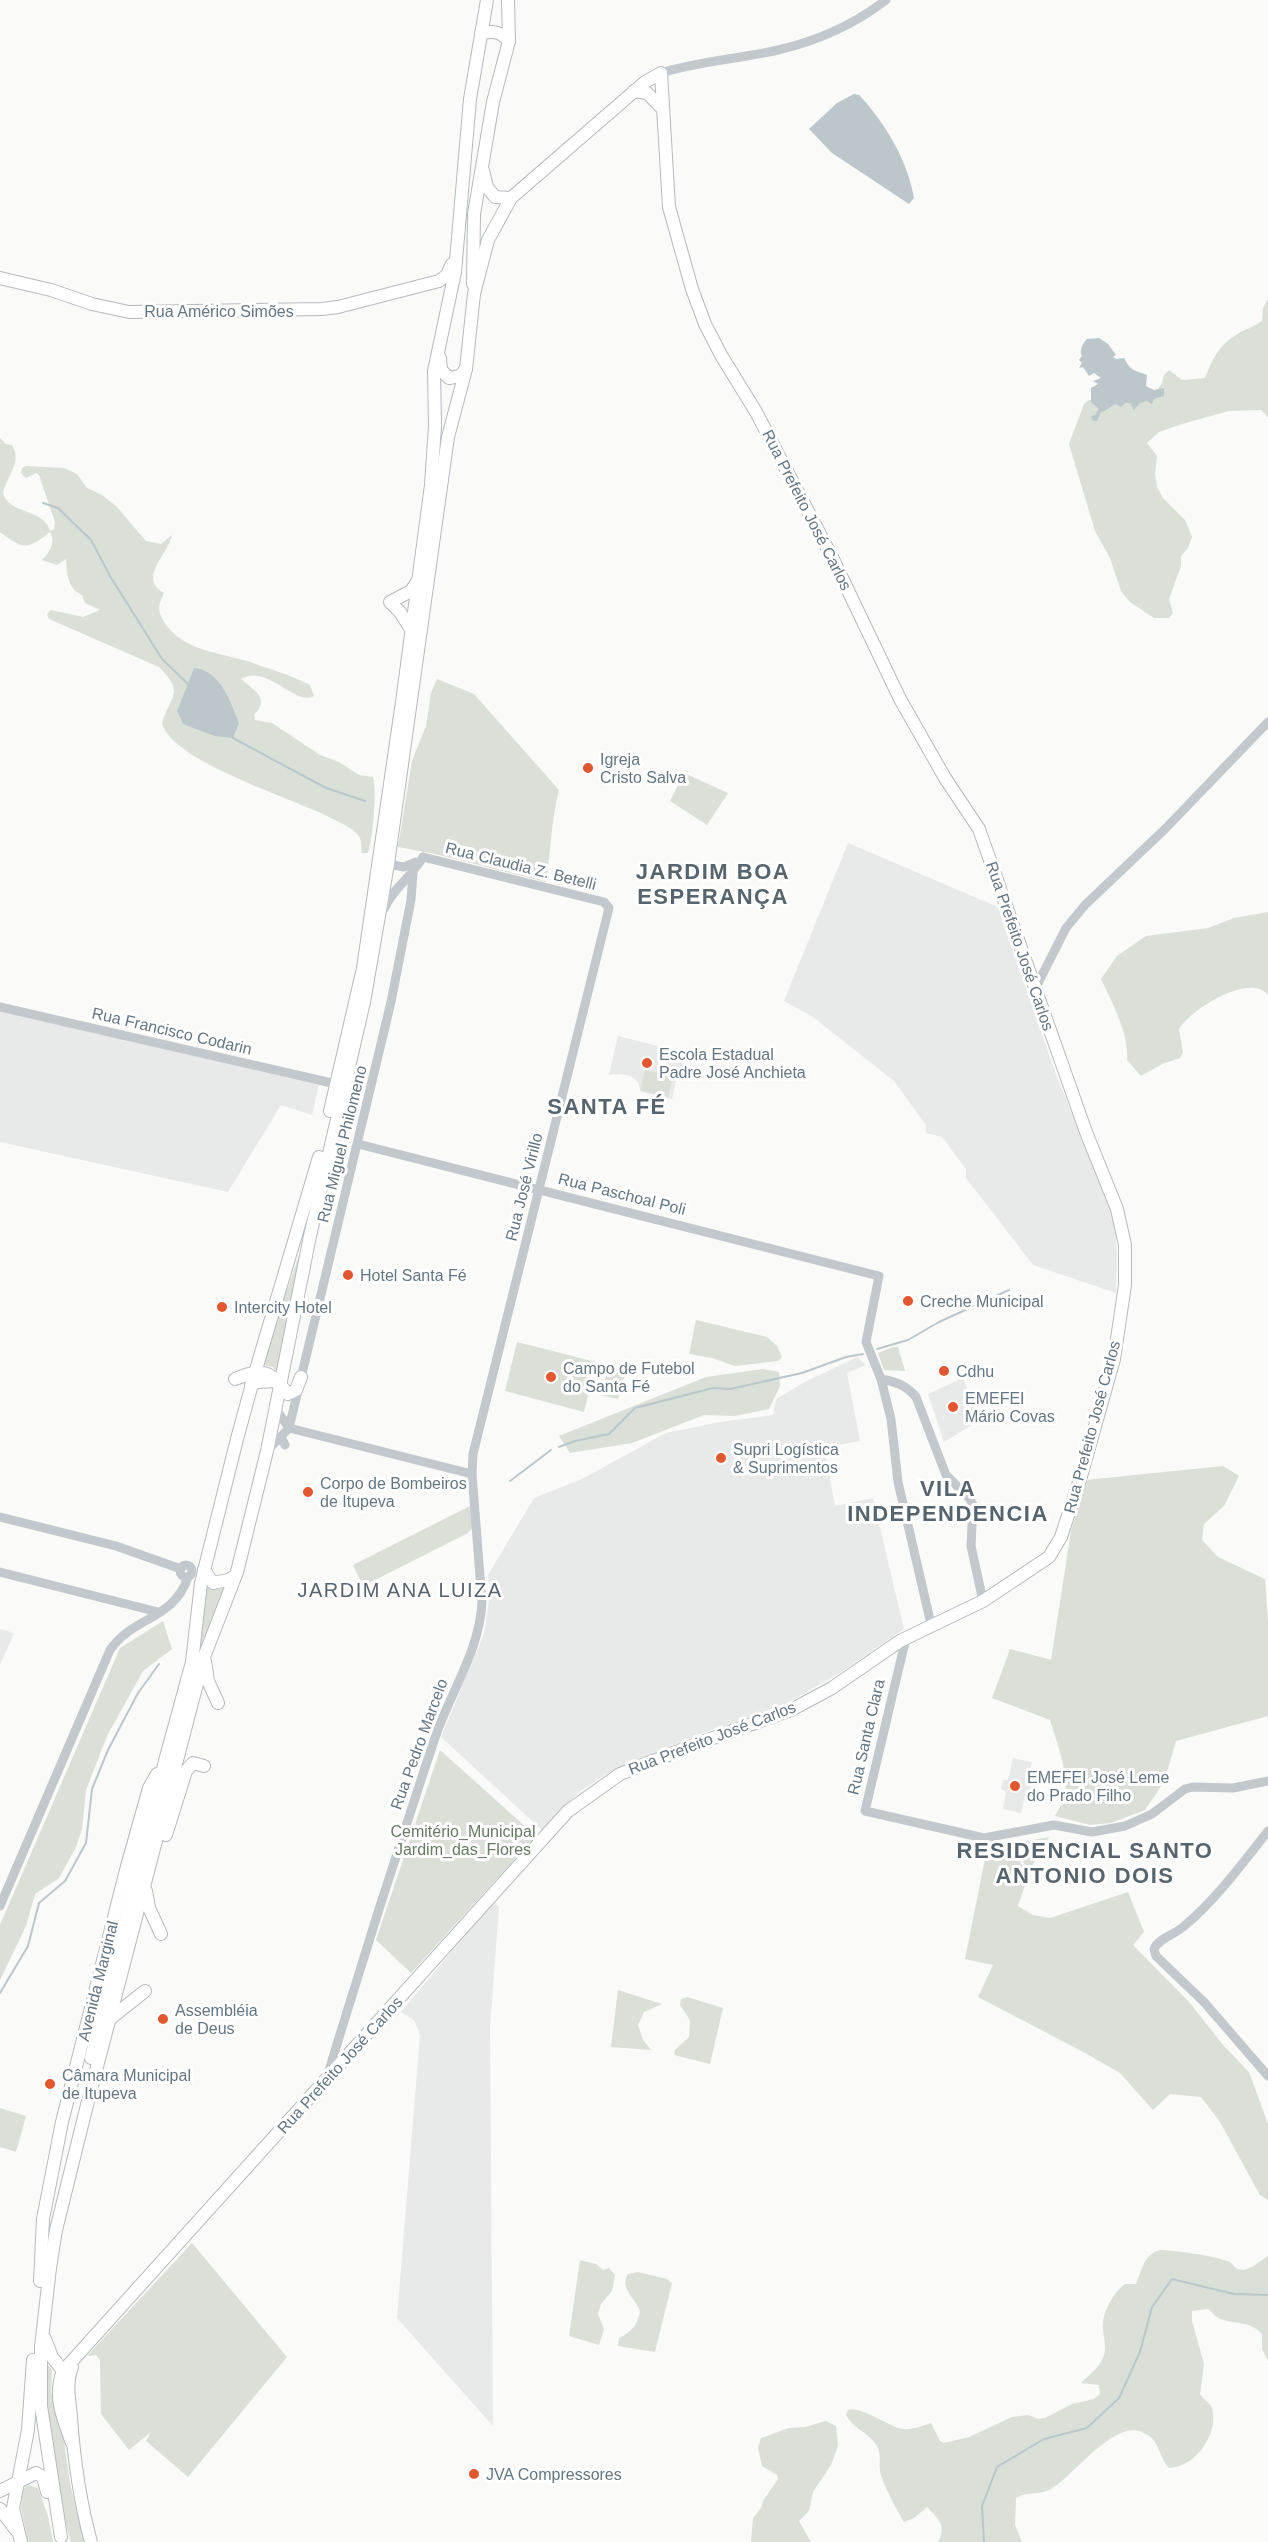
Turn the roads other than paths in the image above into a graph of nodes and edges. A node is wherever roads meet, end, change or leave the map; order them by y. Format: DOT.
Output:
graph roads {
  1 [pos="487,0"];
  2 [pos="508,0"];
  3 [pos="886,0"];
  4 [pos="481,33"];
  5 [pos="509,41"];
  6 [pos="661,73"];
  7 [pos="634,91"];
  8 [pos="663,109"];
  9 [pos="482,157"];
  10 [pos="511,198"];
  11 [pos="455,255"];
  12 [pos="0,278"];
  13 [pos="439,282"];
  14 [pos="474,294"];
  15 [pos="446,306"];
  16 [pos="438,351"];
  17 [pos="466,369"];
  18 [pos="418,580"];
  19 [pos="412,631"];
  20 [pos="1268,722"];
  21 [pos="388,864"];
  22 [pos="412,869"];
  23 [pos="609,908"];
  24 [pos="379,919"];
  25 [pos="1035,989"];
  26 [pos="0,1007"];
  27 [pos="336,1084"];
  28 [pos="358,1144"];
  29 [pos="539,1189"];
  30 [pos="255,1373"];
  31 [pos="301,1377"];
  32 [pos="235,1379"];
  33 [pos="881,1379"];
  34 [pos="279,1384"];
  35 [pos="251,1385"];
  36 [pos="276,1410"];
  37 [pos="288,1428"];
  38 [pos="267,1451"];
  39 [pos="472,1474"];
  40 [pos="0,1517"];
  41 [pos="204,1570"];
  42 [pos="0,1572"];
  43 [pos="235,1576"];
  44 [pos="183,1592"];
  45 [pos="982,1601"];
  46 [pos="158,1612"];
  47 [pos="198,1621"];
  48 [pos="932,1624"];
  49 [pos="906,1638"];
  50 [pos="887,1650"];
  51 [pos="204,1658"];
  52 [pos="898,1670"];
  53 [pos="218,1703"];
  54 [pos="204,1766"];
  55 [pos="1267,1781"];
  56 [pos="1268,1831"];
  57 [pos="147,1882"];
  58 [pos="0,1906"];
  59 [pos="161,1934"];
  60 [pos="145,1991"];
  61 [pos="111,2018"];
  62 [pos="338,2058"];
  63 [pos="1268,2076"];
  64 [pos="43,2332"];
  65 [pos="74,2360"];
  66 [pos="63,2371"];
  67 [pos="68,2389"];
  68 [pos="72,2443"];
  69 [pos="18,2484"];
  70 [pos="0,2491"];
  71 [pos="0,2509"];
  72 [pos="19,2538"];
  73 [pos="62,2540"];
  74 [pos="91,2542"];
  1 -- 4 [label="main road, Avenida Marginal"];
  2 -- 5 [label="main road"];
  3 -- 6 [label="street"];
  4 -- 5 [label="main road"];
  4 -- 11 [label="main road, Avenida Marginal"];
  5 -- 9 [label="main road"];
  6 -- 7 [label="main road"];
  6 -- 8 [label="main road, Rua Prefeito José Carlos"];
  7 -- 8 [label="main road"];
  7 -- 10 [label="main road"];
  8 -- 25 [label="main road, Rua Prefeito José Carlos"];
  9 -- 10 [label="main road"];
  9 -- 14 [label="main road"];
  10 -- 14 [label="main road"];
  11 -- 13 [label="main road"];
  11 -- 15 [label="main road, Avenida Marginal"];
  12 -- 13 [label="main road, Rua Américo Simões"];
  13 -- 15 [label="main road"];
  14 -- 17 [label="main road"];
  15 -- 16 [label="main road, Avenida Marginal"];
  16 -- 17 [label="main road"];
  16 -- 18 [label="main road, Avenida Marginal"];
  17 -- 21 [label="main road"];
  18 -- 19 [label="main road, Avenida Marginal"];
  18 -- 19 [label="main road"];
  19 -- 27 [label="main road, Avenida Marginal"];
  20 -- 25 [label="street"];
  21 -- 22 [label="street"];
  21 -- 24 [label="main road"];
  22 -- 23 [label="street, Rua Claudia Z. Betelli"];
  22 -- 24 [label="street"];
  22 -- 28 [label="street, Rua Miguel Philomeno"];
  23 -- 29 [label="street, Rua José Virillo"];
  24 -- 34 [label="main road"];
  25 -- 45 [label="main road, Rua Prefeito José Carlos"];
  26 -- 27 [label="street, Rua Francisco Codarin"];
  27 -- 30 [label="main road, Avenida Marginal"];
  28 -- 29 [label="street, Rua Paschoal Poli"];
  28 -- 31 [label="street, Rua Miguel Philomeno"];
  29 -- 33 [label="street, Rua Paschoal Poli"];
  29 -- 39 [label="street, Rua José Virillo"];
  30 -- 32 [label="main road"];
  30 -- 34 [label="main road"];
  30 -- 35 [label="main road, Avenida Marginal"];
  31 -- 34 [label="main road"];
  31 -- 37 [label="street, Rua Miguel Philomeno"];
  33 -- 45 [label="street"];
  33 -- 48 [label="street"];
  34 -- 35 [label="main road"];
  34 -- 36 [label="main road"];
  35 -- 41 [label="main road, Avenida Marginal"];
  36 -- 37 [label="street"];
  36 -- 38 [label="main road"];
  37 -- 38 [label="street"];
  37 -- 39 [label="street"];
  38 -- 43 [label="main road"];
  39 -- 62 [label="street, Rua Pedro Marcelo"];
  40 -- 44 [label="street"];
  41 -- 43 [label="main road"];
  41 -- 47 [label="main road, Avenida Marginal"];
  42 -- 46 [label="street"];
  43 -- 51 [label="main road"];
  44 -- 46 [label="street"];
  44 -- 47 [label="street"];
  45 -- 48 [label="main road, Rua Prefeito José Carlos"];
  46 -- 58 [label="street"];
  47 -- 69 [label="main road, Avenida Marginal"];
  48 -- 49 [label="main road, Rua Prefeito José Carlos"];
  49 -- 50 [label="main road, Rua Prefeito José Carlos"];
  49 -- 52 [label="street, Rua Santa Clara"];
  50 -- 52 [label="street"];
  50 -- 62 [label="main road, Rua Prefeito José Carlos"];
  51 -- 53 [label="main road"];
  51 -- 57 [label="main road"];
  52 -- 55 [label="street, Rua Santa Clara"];
  54 -- 57 [label="main road"];
  56 -- 63 [label="street"];
  57 -- 59 [label="main road"];
  57 -- 61 [label="main road"];
  60 -- 61 [label="main road"];
  61 -- 64 [label="main road"];
  62 -- 65 [label="main road, Rua Prefeito José Carlos"];
  64 -- 66 [label="main road"];
  64 -- 73 [label="main road"];
  65 -- 66 [label="main road, Rua Prefeito José Carlos"];
  65 -- 67 [label="main road"];
  66 -- 67 [label="main road"];
  66 -- 68 [label="main road"];
  67 -- 68 [label="main road"];
  68 -- 74 [label="main road"];
  69 -- 70 [label="main road"];
  69 -- 72 [label="main road, Avenida Marginal"];
  69 -- 73 [label="main road"];
  71 -- 72 [label="main road"];
}
